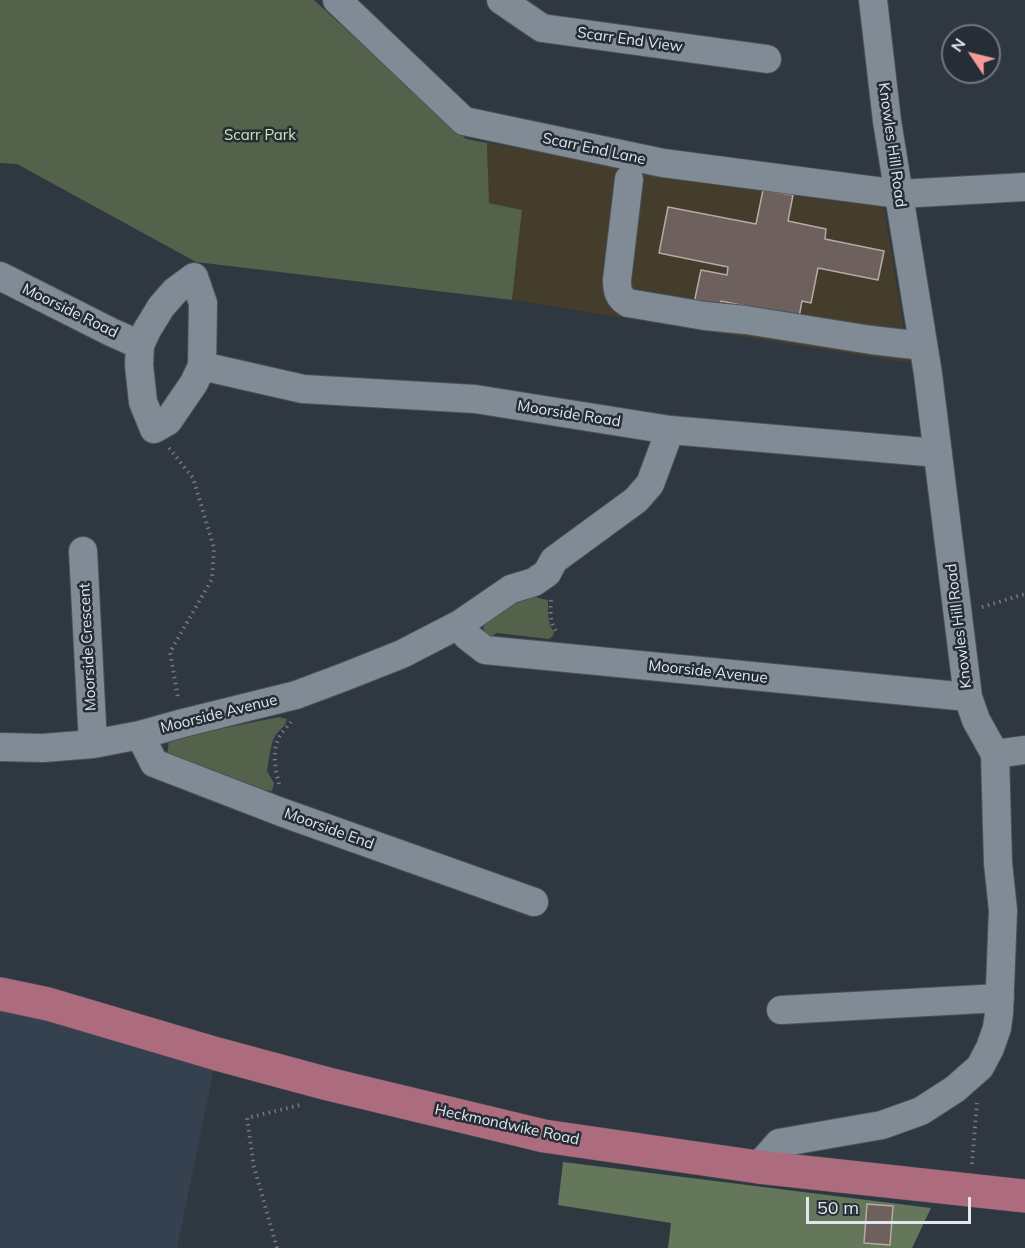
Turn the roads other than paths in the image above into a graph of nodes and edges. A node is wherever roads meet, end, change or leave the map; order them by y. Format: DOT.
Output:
graph roads {
  1 [pos="501,0"];
  2 [pos="873,0"];
  3 [pos="346,3"];
  4 [pos="767,59"];
  5 [pos="629,179"];
  6 [pos="1025,187"];
  7 [pos="899,194"];
  8 [pos="0,276"];
  9 [pos="140,345"];
  10 [pos="923,346"];
  11 [pos="202,366"];
  12 [pos="670,430"];
  13 [pos="938,453"];
  14 [pos="82,551"];
  15 [pos="460,624"];
  16 [pos="968,698"];
  17 [pos="140,735"];
  18 [pos="93,744"];
  19 [pos="0,747"];
  20 [pos="1025,750"];
  21 [pos="995,754"];
  22 [pos="534,902"];
  23 [pos="0,994"];
  24 [pos="1000,998"];
  25 [pos="781,1010"];
  26 [pos="758,1167"];
  27 [pos="1025,1196"];
  1 -- 4 [label="street, Scarr End View"];
  2 -- 7 [label="street, Knowles Hill Road"];
  3 -- 7 [label="street, Scarr End Lane"];
  5 -- 10 [label="street"];
  6 -- 7 [label="street, Scarr End Lane"];
  7 -- 10 [label="street, Knowles Hill Road"];
  8 -- 9 [label="street, Moorside Road"];
  9 -- 11 [label="street"];
  9 -- 11 [label="street"];
  10 -- 13 [label="street, Knowles Hill Road"];
  11 -- 12 [label="street, Moorside Road"];
  12 -- 13 [label="street, Moorside Road"];
  12 -- 15 [label="street, Moorside Avenue"];
  13 -- 16 [label="street, Knowles Hill Road"];
  14 -- 18 [label="street, Moorside Crescent"];
  15 -- 16 [label="street, Moorside Avenue"];
  15 -- 17 [label="street, Moorside Avenue"];
  16 -- 21 [label="street, Knowles Hill Road"];
  17 -- 18 [label="street, Moorside Avenue"];
  17 -- 22 [label="street, Moorside End"];
  18 -- 19 [label="street, Moorside Avenue"];
  20 -- 21 [label="street"];
  21 -- 24 [label="street, Knowles Hill Road"];
  23 -- 26 [label="main road, Heckmondwike Road"];
  24 -- 25 [label="street"];
  24 -- 26 [label="street, Knowles Hill Road"];
  26 -- 27 [label="main road, Heckmondwike Road"];
}
